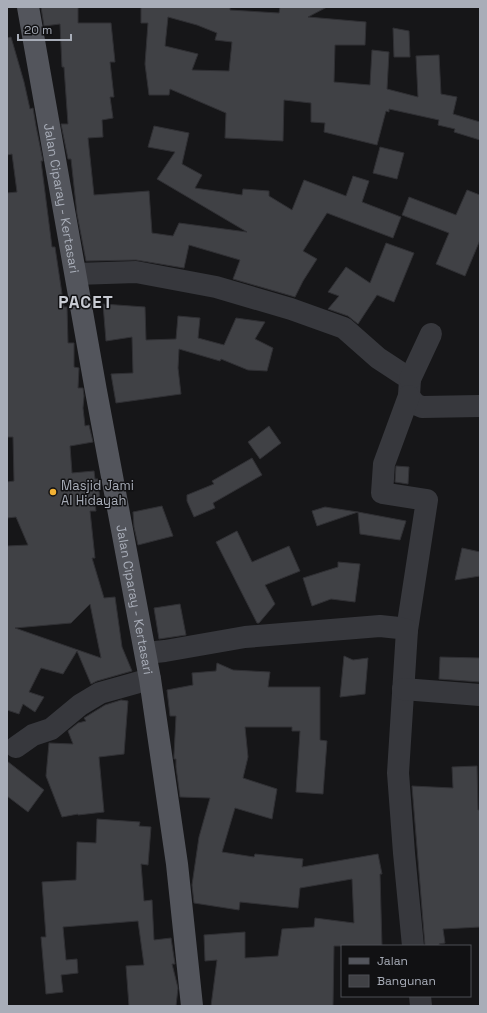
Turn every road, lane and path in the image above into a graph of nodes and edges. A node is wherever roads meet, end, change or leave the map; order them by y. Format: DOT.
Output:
graph roads {
  1 [pos="28,7"];
  2 [pos="76,274"];
  3 [pos="431,334"];
  4 [pos="410,388"];
  5 [pos="480,406"];
  6 [pos="407,630"];
  7 [pos="146,653"];
  8 [pos="150,679"];
  9 [pos="403,689"];
  10 [pos="480,695"];
  11 [pos="16,747"];
  12 [pos="413,945"];
  13 [pos="192,1006"];
  1 -- 2 [label="main road, Jalan Ciparay - Kertasari"];
  2 -- 4 [label="street"];
  2 -- 7 [label="main road, Jalan Ciparay - Kertasari"];
  3 -- 4 [label="street"];
  4 -- 5 [label="street"];
  4 -- 6 [label="street"];
  6 -- 7 [label="street"];
  6 -- 9 [label="street"];
  7 -- 8 [label="main road, Jalan Ciparay - Kertasari"];
  8 -- 11 [label="street"];
  8 -- 13 [label="main road, Jalan Ciparay - Kertasari"];
  9 -- 10 [label="street"];
  9 -- 12 [label="street"];
}
